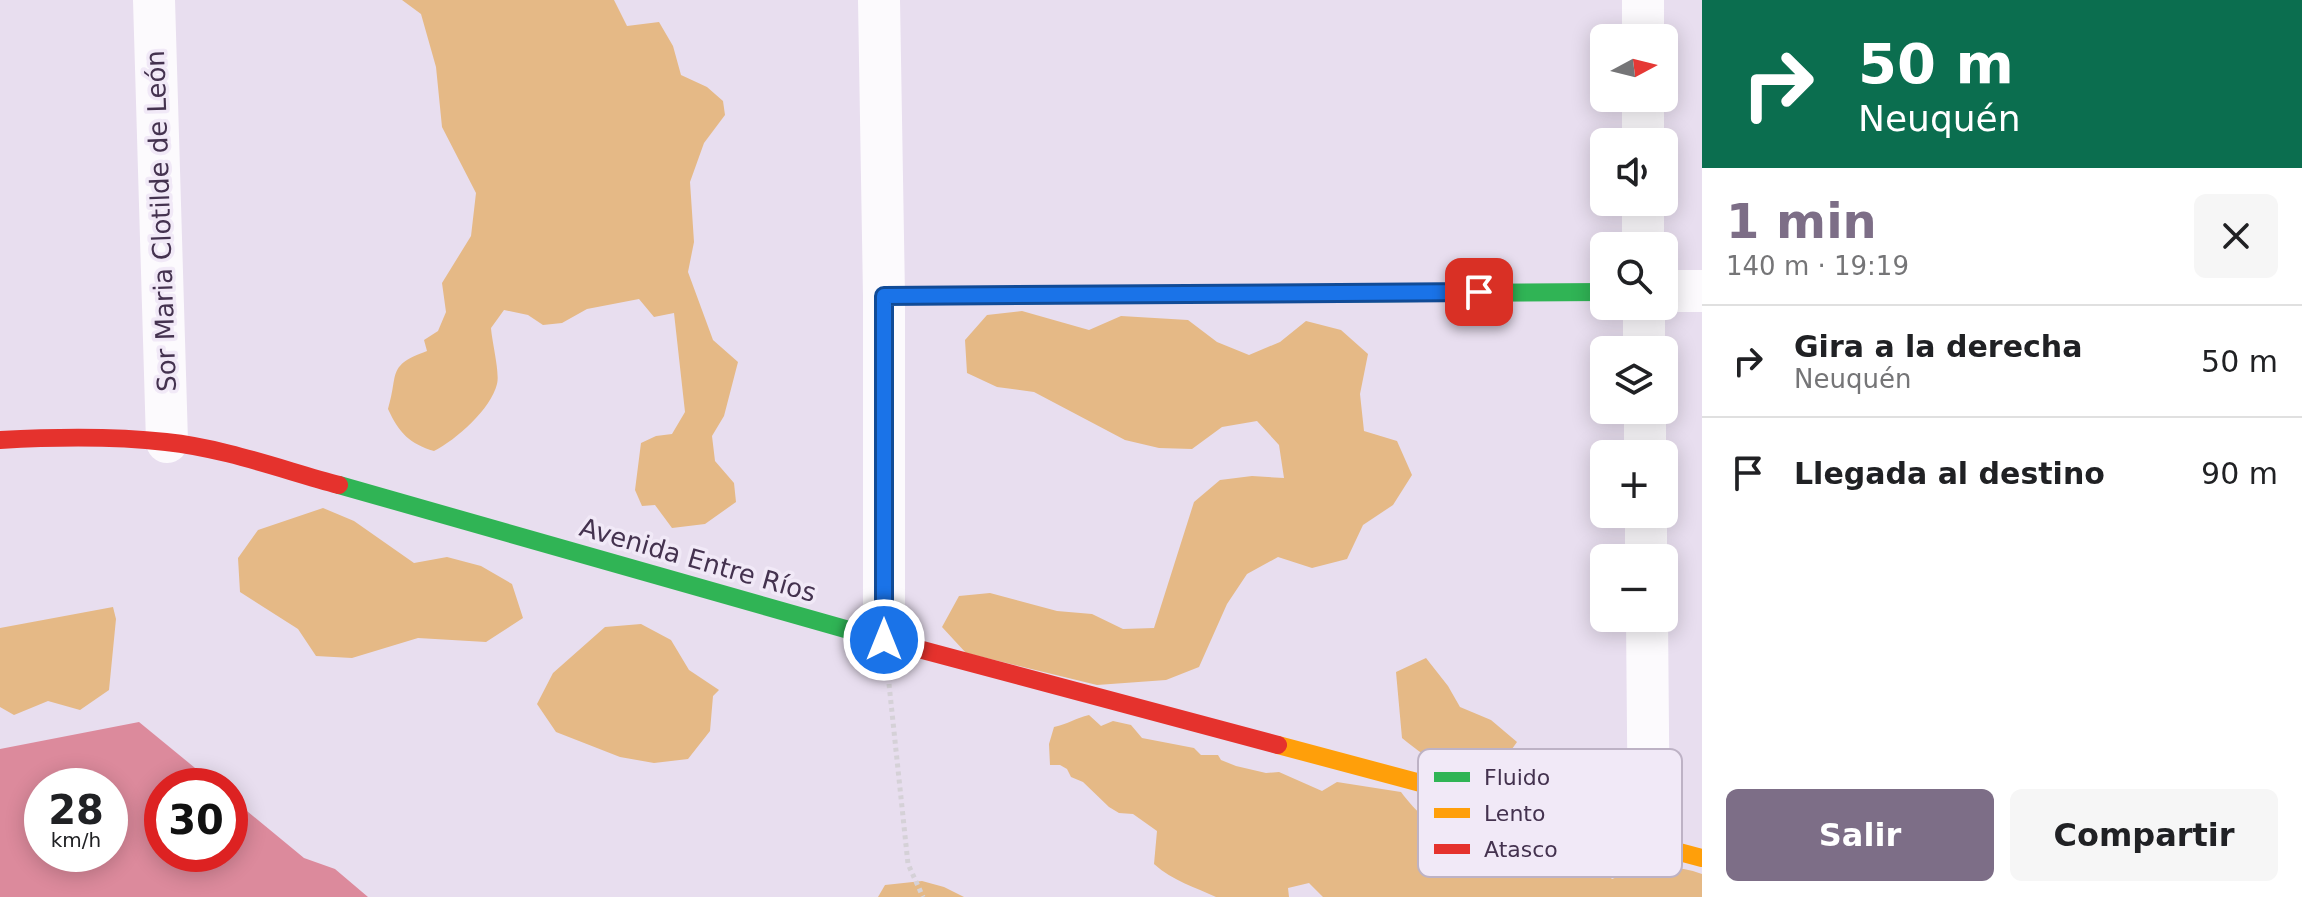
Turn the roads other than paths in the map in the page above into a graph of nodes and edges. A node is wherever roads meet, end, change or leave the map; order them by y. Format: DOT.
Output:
graph roads {
  1 [pos="154,0"];
  2 [pos="879,0"];
  3 [pos="1643,0"];
  4 [pos="1643,24"];
  5 [pos="1678,291"];
  6 [pos="1702,291"];
  7 [pos="1590,292"];
  8 [pos="884,296"];
  9 [pos="0,440"];
  10 [pos="167,442"];
  11 [pos="1647,632"];
  12 [pos="884,640"];
  13 [pos="1648,749"];
  14 [pos="1418,782"];
  15 [pos="1682,852"];
  16 [pos="1702,858"];
  1 -- 10 [label="street, Sor Maria Clotilde de León"];
  2 -- 8 [label="street"];
  3 -- 4 [label="street"];
  5 -- 6 [label="street"];
  7 -- 8 [label="street"];
  8 -- 12 [label="street"];
  9 -- 10 [label="street, Avenida Entre Ríos"];
  10 -- 12 [label="street, Avenida Entre Ríos"];
  11 -- 13 [label="street"];
  12 -- 14 [label="street, Avenida Entre Ríos"];
  15 -- 16 [label="street, Avenida Entre Ríos"];
}
